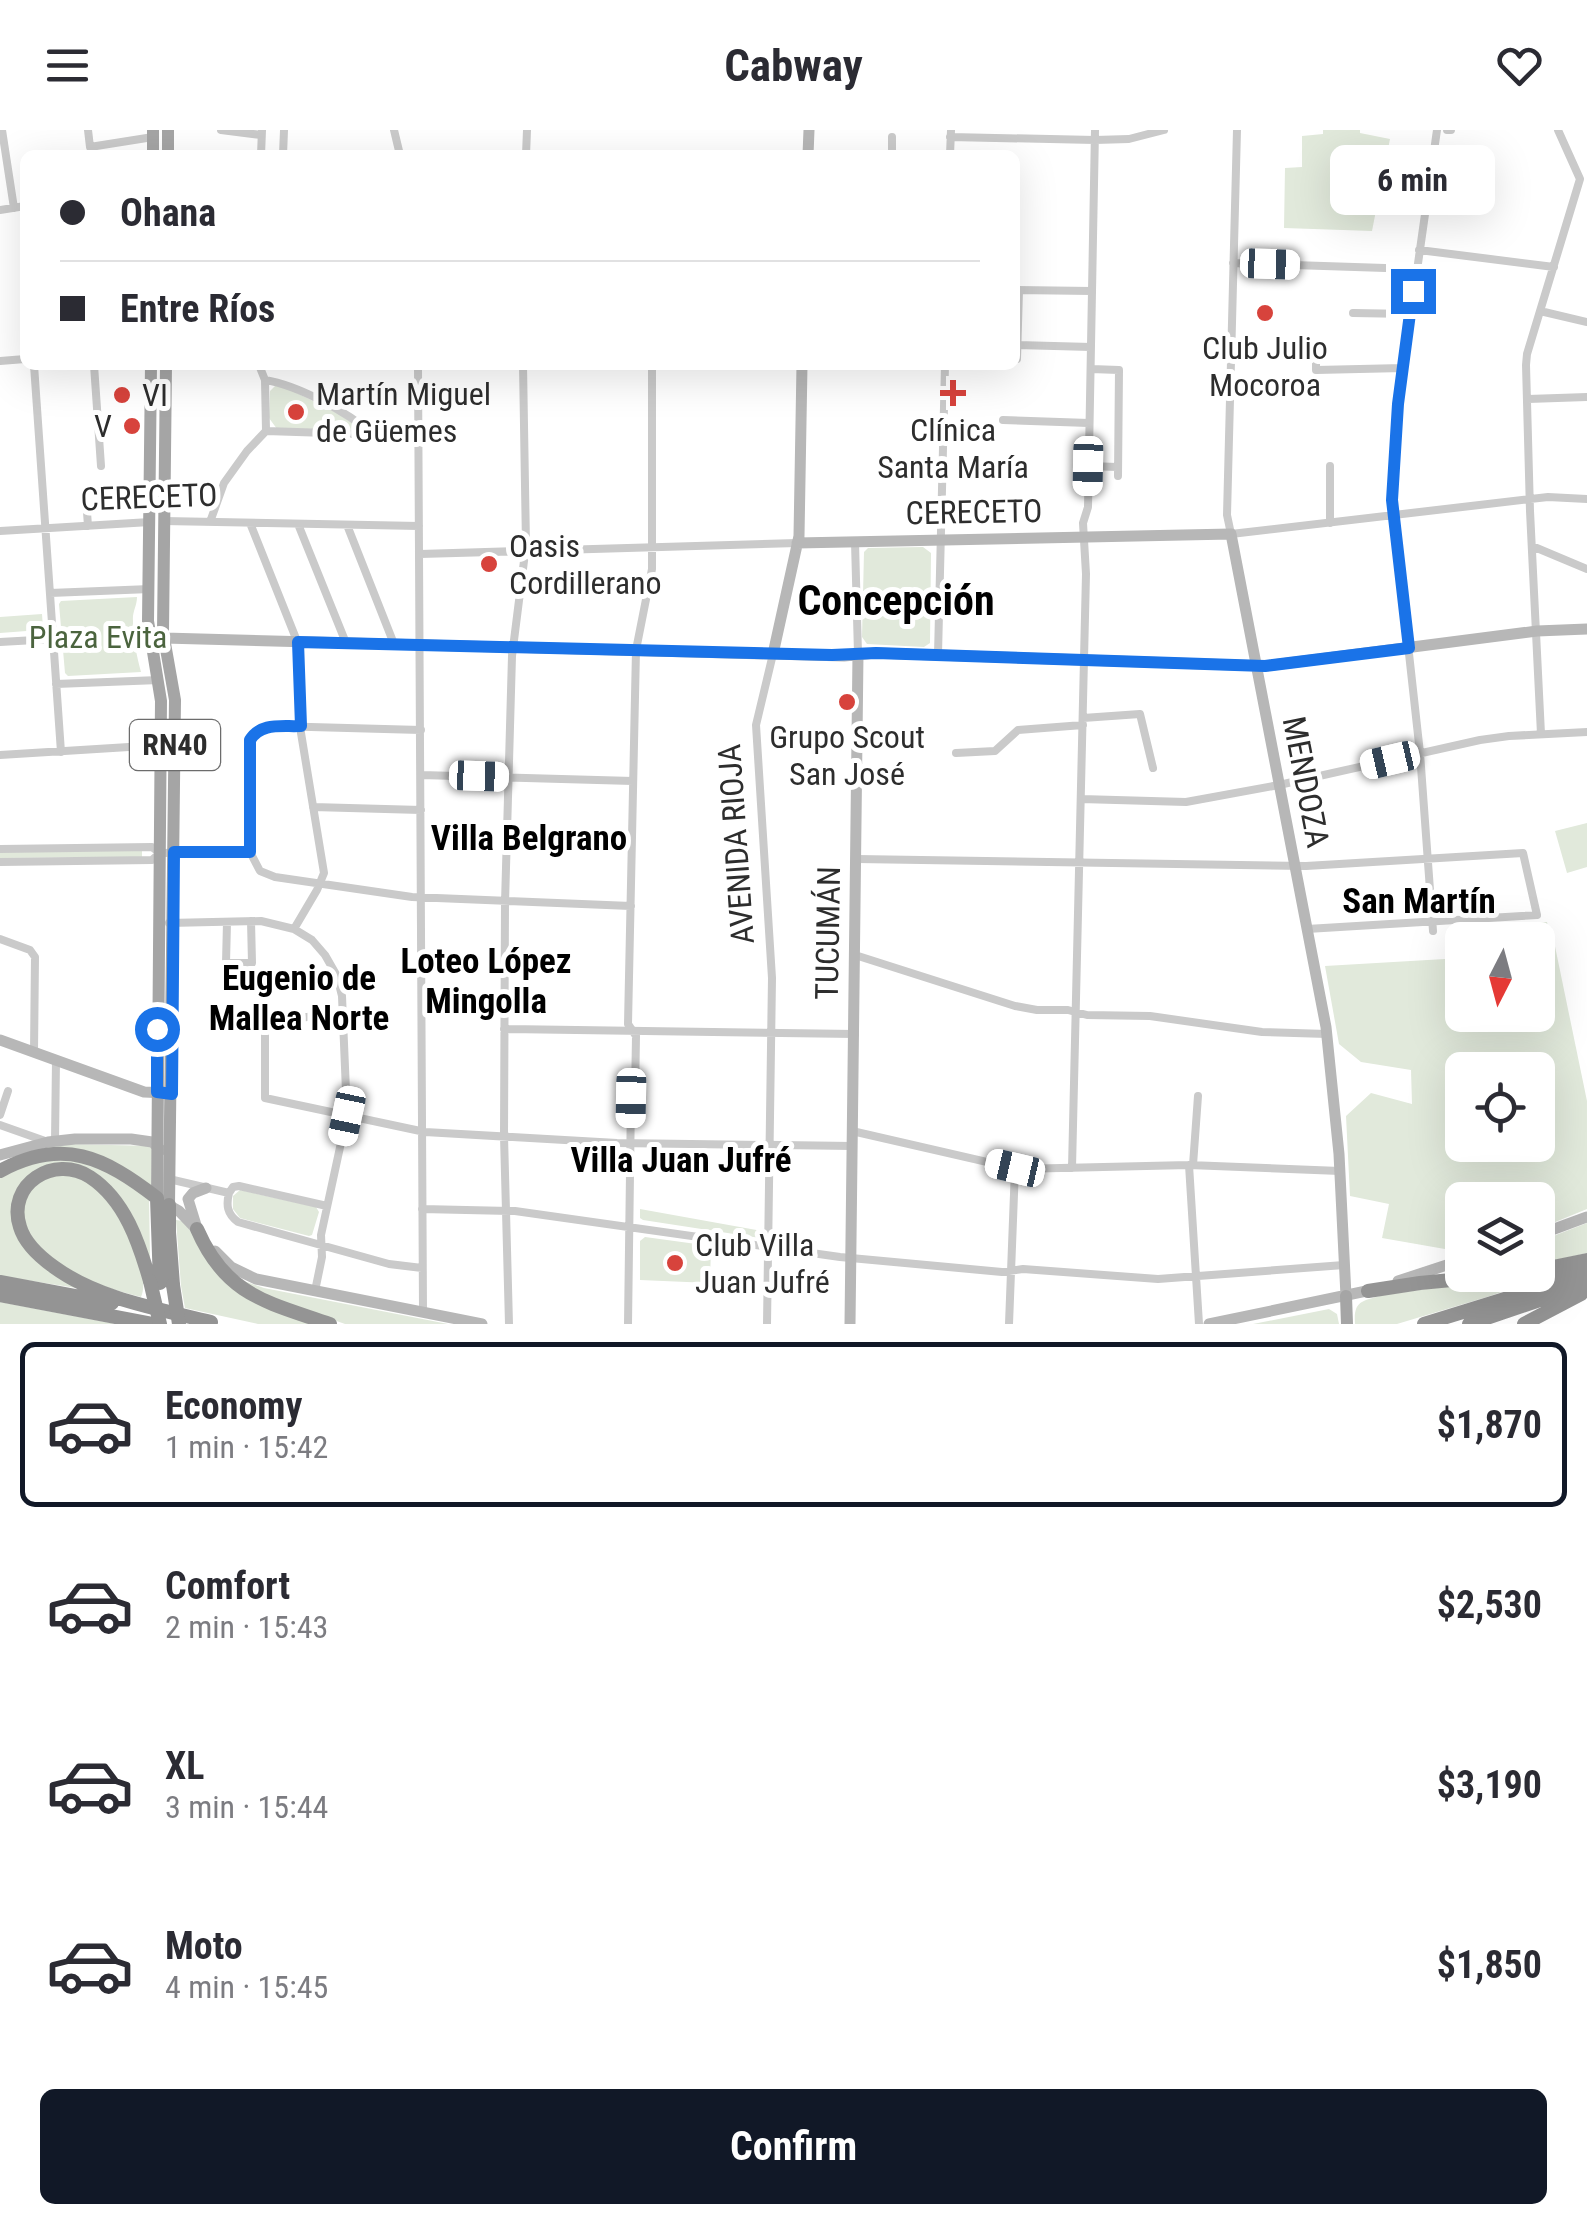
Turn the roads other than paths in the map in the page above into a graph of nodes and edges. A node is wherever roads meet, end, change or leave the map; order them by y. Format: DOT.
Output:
graph roads {
  1 [pos="2,130"];
  2 [pos="88,130"];
  3 [pos="221,130"];
  4 [pos="1096,130"];
  5 [pos="1164,130"];
  6 [pos="1236,130"];
  7 [pos="1436,130"];
  8 [pos="1558,130"];
  9 [pos="168,132"];
  10 [pos="262,133"];
  11 [pos="153,134"];
  12 [pos="951,134"];
  13 [pos="892,138"];
  14 [pos="1095,140"];
  15 [pos="892,150"];
  16 [pos="1584,182"];
  17 [pos="20,207"];
  18 [pos="14,208"];
  19 [pos="0,210"];
  20 [pos="1419,250"];
  21 [pos="1234,263"];
  22 [pos="1554,267"];
  23 [pos="1416,268"];
  24 [pos="1020,290"];
  25 [pos="1092,291"];
  26 [pos="1540,310"];
  27 [pos="1352,313"];
  28 [pos="1410,314"];
  29 [pos="1587,322"];
  30 [pos="1020,345"];
  31 [pos="1091,348"];
  32 [pos="1316,364"];
  33 [pos="1403,368"];
  34 [pos="1090,369"];
  35 [pos="34,370"];
  36 [pos="94,370"];
  37 [pos="151,370"];
  38 [pos="166,370"];
  39 [pos="261,370"];
  40 [pos="418,370"];
  41 [pos="524,370"];
  42 [pos="652,370"];
  43 [pos="802,370"];
  44 [pos="945,370"];
  45 [pos="264,380"];
  46 [pos="1587,397"];
  47 [pos="1528,399"];
  48 [pos="1003,420"];
  49 [pos="1090,423"];
  50 [pos="266,432"];
  51 [pos="372,434"];
  52 [pos="419,436"];
  53 [pos="101,466"];
  54 [pos="1088,466"];
  55 [pos="1330,466"];
  56 [pos="86,498"];
  57 [pos="1530,499"];
  58 [pos="1587,500"];
  59 [pos="1394,514"];
  60 [pos="164,521"];
  61 [pos="149,522"];
  62 [pos="210,522"];
  63 [pos="1330,522"];
  64 [pos="250,523"];
  65 [pos="298,524"];
  66 [pos="347,525"];
  67 [pos="88,526"];
  68 [pos="420,526"];
  69 [pos="45,528"];
  70 [pos="0,531"];
  71 [pos="1231,534"];
  72 [pos="1084,537"];
  73 [pos="941,540"];
  74 [pos="855,542"];
  75 [pos="798,543"];
  76 [pos="1532,546"];
  77 [pos="652,549"];
  78 [pos="525,552"];
  79 [pos="420,554"];
  80 [pos="1587,568"];
  81 [pos="164,588"];
  82 [pos="148,589"];
  83 [pos="50,593"];
  84 [pos="148,614"];
  85 [pos="1587,629"];
  86 [pos="1537,630"];
  87 [pos="53,638"];
  88 [pos="164,638"];
  89 [pos="0,642"];
  90 [pos="298,642"];
  91 [pos="346,643"];
  92 [pos="394,644"];
  93 [pos="421,644"];
  94 [pos="513,647"];
  95 [pos="1409,648"];
  96 [pos="636,650"];
  97 [pos="773,654"];
  98 [pos="858,654"];
  99 [pos="938,656"];
  100 [pos="1084,661"];
  101 [pos="1256,666"];
  102 [pos="158,680"];
  103 [pos="56,684"];
  104 [pos="1083,721"];
  105 [pos="301,726"];
  106 [pos="421,730"];
  107 [pos="1587,732"];
  108 [pos="175,734"];
  109 [pos="1542,734"];
  110 [pos="162,745"];
  111 [pos="61,752"];
  112 [pos="956,753"];
  113 [pos="1420,753"];
  114 [pos="0,756"];
  115 [pos="1153,768"];
  116 [pos="421,775"];
  117 [pos="509,778"];
  118 [pos="633,781"];
  119 [pos="1279,784"];
  120 [pos="1081,799"];
  121 [pos="313,808"];
  122 [pos="421,810"];
  123 [pos="0,849"];
  124 [pos="250,852"];
  125 [pos="167,853"];
  126 [pos="1429,859"];
  127 [pos="857,860"];
  128 [pos="0,862"];
  129 [pos="1080,864"];
  130 [pos="1294,866"];
  131 [pos="320,882"];
  132 [pos="420,898"];
  133 [pos="505,903"];
  134 [pos="631,906"];
  135 [pos="251,921"];
  136 [pos="227,922"];
  137 [pos="166,923"];
  138 [pos="1432,926"];
  139 [pos="294,928"];
  140 [pos="1307,929"];
  141 [pos="0,939"];
  142 [pos="855,954"];
  143 [pos="343,1011"];
  144 [pos="1076,1012"];
  145 [pos="504,1029"];
  146 [pos="633,1031"];
  147 [pos="772,1033"];
  148 [pos="854,1034"];
  149 [pos="1326,1034"];
  150 [pos="0,1040"];
  151 [pos="34,1052"];
  152 [pos="56,1060"];
  153 [pos="8,1091"];
  154 [pos="164,1093"];
  155 [pos="1198,1096"];
  156 [pos="0,1114"];
  157 [pos="347,1116"];
  158 [pos="157,1122"];
  159 [pos="0,1125"];
  160 [pos="852,1130"];
  161 [pos="16,1131"];
  162 [pos="421,1132"];
  163 [pos="504,1136"];
  164 [pos="131,1139"];
  165 [pos="45,1143"];
  166 [pos="630,1144"];
  167 [pos="157,1145"];
  168 [pos="771,1145"];
  169 [pos="852,1146"];
  170 [pos="8,1156"];
  171 [pos="170,1162"];
  172 [pos="1191,1165"];
  173 [pos="1015,1168"];
  174 [pos="1072,1168"];
  175 [pos="0,1171"];
  176 [pos="1340,1171"];
  177 [pos="163,1178"];
  178 [pos="206,1188"];
  179 [pos="229,1193"];
  180 [pos="163,1201"];
  181 [pos="327,1206"];
  182 [pos="422,1209"];
  183 [pos="506,1211"];
  184 [pos="1587,1217"];
  185 [pos="629,1227"];
  186 [pos="197,1229"];
  187 [pos="1555,1229"];
  188 [pos="322,1245"];
  189 [pos="769,1247"];
  190 [pos="851,1258"];
  191 [pos="1587,1260"];
  192 [pos="1344,1265"];
  193 [pos="1445,1266"];
  194 [pos="1555,1267"];
  195 [pos="422,1268"];
  196 [pos="1587,1270"];
  197 [pos="1010,1271"];
  198 [pos="1196,1276"];
  199 [pos="1445,1281"];
  200 [pos="0,1282"];
  201 [pos="161,1283"];
  202 [pos="1587,1284"];
  203 [pos="315,1291"];
  204 [pos="1368,1292"];
  205 [pos="1587,1292"];
  206 [pos="0,1296"];
  207 [pos="1346,1296"];
  208 [pos="423,1311"];
  209 [pos="146,1323"];
  210 [pos="216,1323"];
  211 [pos="1347,1323"];
  212 [pos="162,1324"];
  213 [pos="179,1324"];
  214 [pos="330,1324"];
  215 [pos="482,1324"];
  216 [pos="509,1324"];
  217 [pos="628,1324"];
  218 [pos="767,1324"];
  219 [pos="850,1324"];
  220 [pos="1008,1324"];
  221 [pos="1199,1324"];
  222 [pos="1209,1324"];
  223 [pos="1424,1324"];
  224 [pos="1469,1324"];
  225 [pos="1524,1324"];
  1 -- 18 [label="street"];
  2 -- 11 [label="street"];
  3 -- 10 [label="street"];
  4 -- 14 [label="street"];
  5 -- 14 [label="street"];
  6 -- 21 [label="street, MENDOZA"];
  7 -- 20 [label="street"];
  8 -- 16 [label="street"];
  9 -- 11 [label="street"];
  12 -- 14 [label="street"];
  13 -- 15 [label="street"];
  14 -- 25 [label="street"];
  16 -- 22 [label="street"];
  17 -- 18 [label="street"];
  18 -- 19 [label="street"];
  20 -- 22 [label="street"];
  20 -- 23 [label="street"];
  21 -- 23 [label="street"];
  21 -- 71 [label="street, MENDOZA"];
  22 -- 26 [label="street"];
  23 -- 28 [label="street"];
  24 -- 25 [label="street"];
  25 -- 31 [label="street"];
  26 -- 29 [label="street"];
  26 -- 47 [label="street"];
  27 -- 28 [label="street"];
  28 -- 33 [label="street"];
  30 -- 31 [label="street"];
  31 -- 34 [label="street"];
  32 -- 33 [label="street"];
  33 -- 59 [label="street"];
  34 -- 49 [label="street"];
  34 -- 54 [label="street"];
  35 -- 69 [label="street"];
  36 -- 53 [label="street"];
  37 -- 61 [label="main road, RN40"];
  38 -- 60 [label="main road, RN40"];
  39 -- 45 [label="street"];
  40 -- 52 [label="street"];
  41 -- 78 [label="street"];
  42 -- 77 [label="street"];
  43 -- 75 [label="street, AVENIDA RIOJA"];
  44 -- 73 [label="street"];
  45 -- 50 [label="street"];
  45 -- 51 [label="street"];
  46 -- 47 [label="street"];
  47 -- 57 [label="street"];
  48 -- 49 [label="street"];
  49 -- 54 [label="street"];
  50 -- 51 [label="street"];
  50 -- 62 [label="street"];
  51 -- 52 [label="street"];
  52 -- 68 [label="street"];
  54 -- 72 [label="street"];
  55 -- 63 [label="street"];
  56 -- 67 [label="street"];
  57 -- 58 [label="street, CERECETO"];
  57 -- 59 [label="street, CERECETO"];
  57 -- 76 [label="street"];
  59 -- 63 [label="street, CERECETO"];
  59 -- 95 [label="street"];
  60 -- 61 [label="street, CERECETO"];
  60 -- 62 [label="street, CERECETO"];
  60 -- 81 [label="main road, RN40"];
  61 -- 67 [label="street, CERECETO"];
  61 -- 82 [label="main road, RN40"];
  62 -- 64 [label="street, CERECETO"];
  63 -- 71 [label="street, CERECETO"];
  64 -- 65 [label="street, CERECETO"];
  64 -- 90 [label="street"];
  65 -- 66 [label="street, CERECETO"];
  65 -- 91 [label="street"];
  66 -- 68 [label="street, CERECETO"];
  66 -- 92 [label="street"];
  67 -- 69 [label="street, CERECETO"];
  68 -- 79 [label="street"];
  69 -- 70 [label="street, CERECETO"];
  69 -- 83 [label="street"];
  71 -- 72 [label="street, CERECETO"];
  71 -- 101 [label="street, MENDOZA"];
  72 -- 73 [label="street, CERECETO"];
  72 -- 100 [label="street"];
  73 -- 74 [label="street, CERECETO"];
  73 -- 99 [label="street"];
  74 -- 75 [label="street, CERECETO"];
  74 -- 98 [label="street, TUCUMÁN"];
  75 -- 77 [label="street, CERECETO"];
  75 -- 97 [label="street, AVENIDA RIOJA"];
  76 -- 80 [label="street"];
  76 -- 86 [label="street"];
  77 -- 78 [label="street, CERECETO"];
  77 -- 96 [label="street"];
  78 -- 79 [label="street, CERECETO"];
  78 -- 94 [label="street"];
  79 -- 93 [label="street"];
  81 -- 82 [label="street"];
  81 -- 88 [label="main road, RN40"];
  82 -- 83 [label="street"];
  82 -- 84 [label="main road, RN40"];
  83 -- 87 [label="street"];
  84 -- 88 [label="street"];
  84 -- 102 [label="main road, RN40"];
  85 -- 86 [label="street"];
  86 -- 95 [label="street"];
  86 -- 109 [label="street"];
  87 -- 89 [label="street"];
  87 -- 103 [label="street"];
  88 -- 90 [label="street"];
  88 -- 108 [label="main road, RN40"];
  90 -- 91 [label="street"];
  90 -- 105 [label="street"];
  91 -- 92 [label="street"];
  92 -- 93 [label="street"];
  93 -- 94 [label="street"];
  93 -- 106 [label="street"];
  94 -- 96 [label="street"];
  94 -- 117 [label="street"];
  95 -- 101 [label="street"];
  95 -- 113 [label="street"];
  96 -- 97 [label="street"];
  96 -- 118 [label="street"];
  97 -- 98 [label="street"];
  97 -- 147 [label="street, AVENIDA RIOJA"];
  98 -- 99 [label="street"];
  98 -- 127 [label="street, TUCUMÁN"];
  99 -- 100 [label="street"];
  100 -- 101 [label="street"];
  100 -- 104 [label="street"];
  101 -- 119 [label="street, MENDOZA"];
  102 -- 103 [label="street"];
  102 -- 110 [label="main road, RN40"];
  103 -- 111 [label="street"];
  104 -- 112 [label="street"];
  104 -- 115 [label="street"];
  104 -- 120 [label="street"];
  105 -- 106 [label="street"];
  105 -- 121 [label="street"];
  105 -- 124 [label="street"];
  106 -- 116 [label="street"];
  107 -- 109 [label="street"];
  108 -- 110 [label="street"];
  108 -- 125 [label="main road, RN40"];
  109 -- 113 [label="street"];
  110 -- 111 [label="street"];
  110 -- 125 [label="main road, RN40"];
  111 -- 114 [label="street"];
  113 -- 119 [label="street"];
  113 -- 126 [label="street"];
  116 -- 117 [label="street"];
  116 -- 122 [label="street"];
  117 -- 118 [label="street"];
  117 -- 133 [label="street"];
  118 -- 134 [label="street"];
  119 -- 120 [label="street"];
  119 -- 130 [label="street, MENDOZA"];
  120 -- 129 [label="street"];
  121 -- 122 [label="street"];
  121 -- 131 [label="street"];
  122 -- 132 [label="street"];
  123 -- 125 [label="street"];
  124 -- 125 [label="street"];
  124 -- 131 [label="street"];
  125 -- 128 [label="street"];
  125 -- 137 [label="main road, RN40"];
  126 -- 130 [label="street"];
  126 -- 138 [label="street"];
  126 -- 138 [label="street"];
  127 -- 129 [label="street"];
  127 -- 142 [label="street, TUCUMÁN"];
  129 -- 130 [label="street"];
  129 -- 144 [label="street"];
  130 -- 140 [label="street, MENDOZA"];
  131 -- 132 [label="street"];
  131 -- 139 [label="street"];
  132 -- 133 [label="street"];
  132 -- 162 [label="street"];
  133 -- 134 [label="street"];
  133 -- 145 [label="street"];
  134 -- 146 [label="street"];
  135 -- 136 [label="street"];
  135 -- 136 [label="street"];
  135 -- 139 [label="street"];
  136 -- 137 [label="street"];
  137 -- 154 [label="main road, RN40"];
  138 -- 140 [label="street"];
  139 -- 143 [label="street"];
  140 -- 149 [label="street, MENDOZA"];
  141 -- 151 [label="street"];
  142 -- 144 [label="street"];
  142 -- 148 [label="street, TUCUMÁN"];
  143 -- 157 [label="street"];
  143 -- 157 [label="street"];
  144 -- 149 [label="street"];
  144 -- 174 [label="street"];
  145 -- 146 [label="street"];
  145 -- 163 [label="street"];
  146 -- 147 [label="street"];
  146 -- 166 [label="street"];
  147 -- 148 [label="street"];
  147 -- 168 [label="street, AVENIDA RIOJA"];
  148 -- 160 [label="street, TUCUMÁN"];
  149 -- 176 [label="street, MENDOZA"];
  150 -- 151 [label="street"];
  151 -- 152 [label="street"];
  152 -- 154 [label="street"];
  152 -- 165 [label="street"];
  153 -- 156 [label="street"];
  154 -- 158 [label="main road, RN40"];
  154 -- 171 [label="main road, RN40"];
  155 -- 172 [label="street"];
  157 -- 162 [label="street"];
  157 -- 181 [label="street"];
  158 -- 164 [label="street"];
  158 -- 167 [label="main road, RN40"];
  159 -- 161 [label="street"];
  160 -- 169 [label="street, TUCUMÁN"];
  160 -- 173 [label="street"];
  161 -- 165 [label="street"];
  161 -- 170 [label="street"];
  162 -- 163 [label="street"];
  162 -- 182 [label="street"];
  163 -- 166 [label="street"];
  163 -- 183 [label="street"];
  164 -- 165 [label="street"];
  164 -- 167 [label="street"];
  165 -- 170 [label="highway"];
  166 -- 168 [label="street"];
  166 -- 185 [label="street"];
  167 -- 171 [label="street"];
  167 -- 177 [label="main road, RN40"];
  168 -- 169 [label="street"];
  168 -- 189 [label="street, AVENIDA RIOJA"];
  169 -- 190 [label="street, TUCUMÁN"];
  171 -- 177 [label="main road, RN40"];
  172 -- 174 [label="street"];
  172 -- 176 [label="street"];
  172 -- 198 [label="street"];
  173 -- 174 [label="street"];
  173 -- 197 [label="street"];
  175 -- 180 [label="highway"];
  176 -- 192 [label="street, MENDOZA"];
  177 -- 178 [label="street"];
  177 -- 180 [label="main road, RN40"];
  178 -- 179 [label="street"];
  178 -- 186 [label="street"];
  179 -- 181 [label="street"];
  179 -- 188 [label="street"];
  180 -- 186 [label="street"];
  180 -- 201 [label="highway, RN40"];
  181 -- 188 [label="street"];
  182 -- 183 [label="street"];
  182 -- 195 [label="street"];
  183 -- 185 [label="street"];
  183 -- 216 [label="street"];
  184 -- 187 [label="street"];
  185 -- 189 [label="street"];
  185 -- 217 [label="street"];
  186 -- 203 [label="street"];
  186 -- 214 [label="highway"];
  188 -- 195 [label="street"];
  188 -- 203 [label="street"];
  189 -- 190 [label="street"];
  189 -- 218 [label="street, AVENIDA RIOJA"];
  190 -- 197 [label="street"];
  190 -- 219 [label="street, TUCUMÁN"];
  191 -- 194 [label="highway"];
  192 -- 198 [label="street"];
  192 -- 207 [label="street, MENDOZA"];
  193 -- 204 [label="street"];
  195 -- 208 [label="street"];
  196 -- 223 [label="highway"];
  197 -- 198 [label="street"];
  197 -- 220 [label="street"];
  198 -- 221 [label="street"];
  199 -- 204 [label="highway"];
  200 -- 210 [label="highway"];
  201 -- 210 [label="highway"];
  201 -- 212 [label="highway, RN40, bridge"];
  201 -- 213 [label="highway, RN40, bridge"];
  202 -- 224 [label="highway"];
  203 -- 208 [label="street"];
  204 -- 207 [label="street"];
  205 -- 225 [label="highway"];
  206 -- 209 [label="highway"];
  207 -- 211 [label="main road, MENDOZA"];
  207 -- 222 [label="street"];
  208 -- 215 [label="street"];
}
